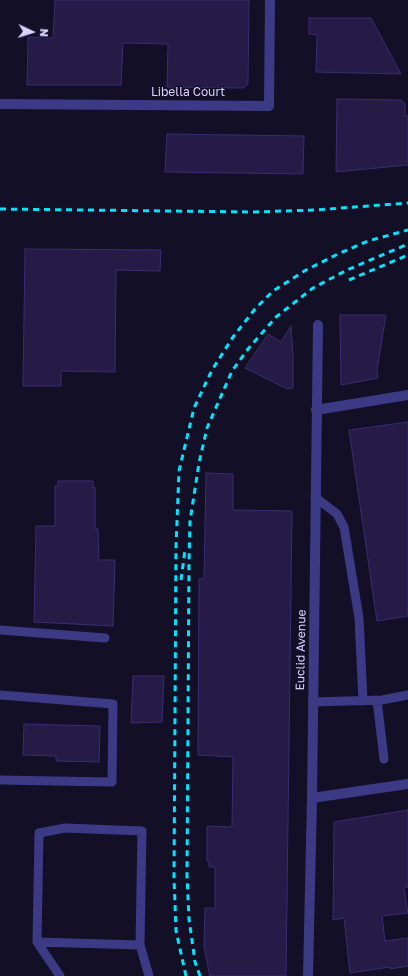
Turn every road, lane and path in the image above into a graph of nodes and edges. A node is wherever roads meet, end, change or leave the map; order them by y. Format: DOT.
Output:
graph roads {
  1 [pos="270,0"];
  2 [pos="0,104"];
  3 [pos="318,325"];
  4 [pos="408,395"];
  5 [pos="316,410"];
  6 [pos="315,497"];
  7 [pos="0,630"];
  8 [pos="105,638"];
  9 [pos="0,695"];
  10 [pos="408,696"];
  11 [pos="377,700"];
  12 [pos="363,701"];
  13 [pos="313,702"];
  14 [pos="384,759"];
  15 [pos="0,780"];
  16 [pos="408,784"];
  17 [pos="312,798"];
  18 [pos="37,942"];
  19 [pos="140,945"];
  20 [pos="60,976"];
  21 [pos="149,976"];
  22 [pos="308,976"];
  1 -- 2 [label="street, Libella Court"];
  3 -- 5 [label="street, Euclid Avenue"];
  4 -- 5 [label="street"];
  5 -- 6 [label="street, Euclid Avenue"];
  6 -- 12 [label="lane"];
  6 -- 13 [label="street, Euclid Avenue"];
  7 -- 8 [label="lane"];
  9 -- 15 [label="lane"];
  10 -- 11 [label="lane"];
  11 -- 12 [label="lane"];
  11 -- 14 [label="lane"];
  12 -- 13 [label="lane"];
  13 -- 17 [label="street, Euclid Avenue"];
  16 -- 17 [label="street"];
  17 -- 22 [label="street, Euclid Avenue"];
  18 -- 19 [label="lane"];
  18 -- 19 [label="lane"];
  18 -- 20 [label="lane"];
  19 -- 21 [label="lane"];
}
